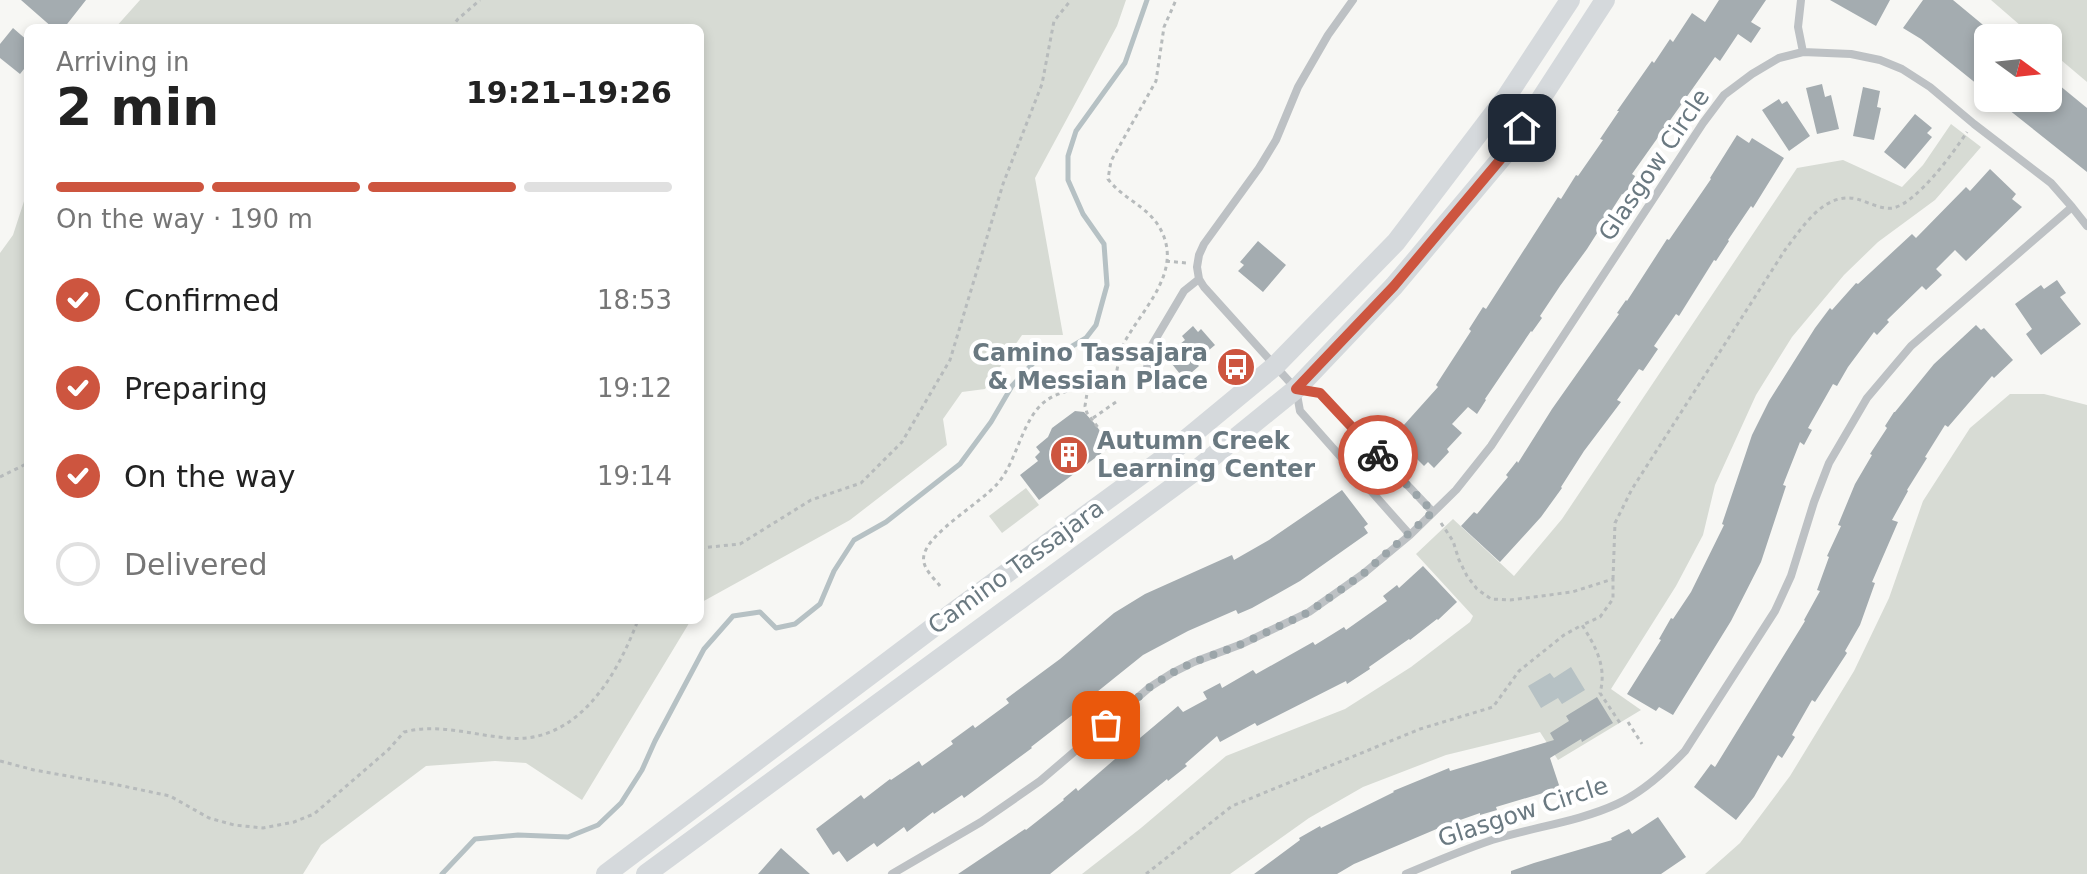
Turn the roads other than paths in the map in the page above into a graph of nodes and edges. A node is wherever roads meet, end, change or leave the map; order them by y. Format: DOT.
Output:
graph roads {
  1 [pos="1353,0"];
  2 [pos="1570,0"];
  3 [pos="1605,0"];
  4 [pos="1801,0"];
  5 [pos="1803,52"];
  6 [pos="2072,207"];
  7 [pos="2087,226"];
  8 [pos="1199,279"];
  9 [pos="1275,366"];
  10 [pos="1146,378"];
  11 [pos="1296,389"];
  12 [pos="1433,512"];
  13 [pos="1410,535"];
  14 [pos="606,874"];
  15 [pos="646,874"];
  16 [pos="892,874"];
  17 [pos="1406,874"];
  1 -- 8 [label="street"];
  2 -- 9 [label="main road, Camino Tassajara"];
  3 -- 11 [label="main road, Camino Tassajara"];
  4 -- 5 [label="street"];
  5 -- 6 [label="street, Glasgow Circle"];
  5 -- 12 [label="street, Glasgow Circle"];
  6 -- 7 [label="street"];
  6 -- 17 [label="street, Glasgow Circle"];
  8 -- 9 [label="street"];
  8 -- 10 [label="street"];
  9 -- 11 [label="street"];
  9 -- 14 [label="main road, Camino Tassajara"];
  11 -- 12 [label="street"];
  11 -- 13 [label="street"];
  11 -- 15 [label="main road, Camino Tassajara"];
  12 -- 13 [label="street, Glasgow Circle"];
  13 -- 16 [label="street, Glasgow Circle"];
}
